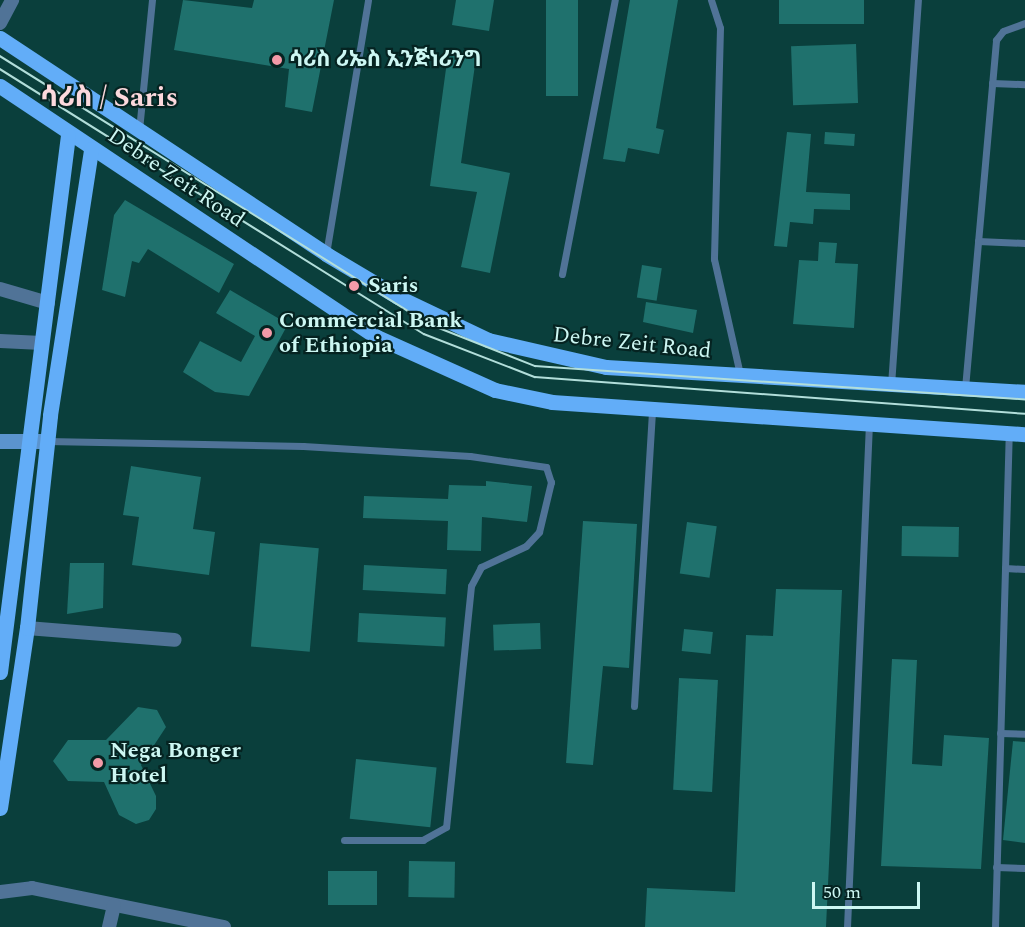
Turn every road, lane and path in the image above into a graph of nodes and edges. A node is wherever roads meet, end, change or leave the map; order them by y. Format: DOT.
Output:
graph roads {
  1 [pos="12,0"];
  2 [pos="152,0"];
  3 [pos="368,0"];
  4 [pos="615,0"];
  5 [pos="711,0"];
  6 [pos="918,0"];
  7 [pos="0,23"];
  8 [pos="1025,23"];
  9 [pos="0,38"];
  10 [pos="992,83"];
  11 [pos="1025,84"];
  12 [pos="0,86"];
  13 [pos="138,132"];
  14 [pos="68,135"];
  15 [pos="91,149"];
  16 [pos="978,241"];
  17 [pos="1025,243"];
  18 [pos="326,254"];
  19 [pos="562,274"];
  20 [pos="0,290"];
  21 [pos="48,303"];
  22 [pos="0,341"];
  23 [pos="42,343"];
  24 [pos="740,377"];
  25 [pos="891,385"];
  26 [pos="965,389"];
  27 [pos="1025,392"];
  28 [pos="652,410"];
  29 [pos="869,423"];
  30 [pos="1009,433"];
  31 [pos="1025,434"];
  32 [pos="0,441"];
  33 [pos="29,441"];
  34 [pos="47,441"];
  35 [pos="1005,568"];
  36 [pos="1025,569"];
  37 [pos="27,628"];
  38 [pos="175,640"];
  39 [pos="0,672"];
  40 [pos="634,706"];
  41 [pos="1000,733"];
  42 [pos="1025,734"];
  43 [pos="0,808"];
  44 [pos="344,840"];
  45 [pos="996,867"];
  46 [pos="1025,868"];
  47 [pos="0,892"];
  48 [pos="114,906"];
  49 [pos="109,927"];
  50 [pos="224,927"];
  51 [pos="846,927"];
  52 [pos="995,927"];
  1 -- 7 [label="street"];
  2 -- 13 [label="lane"];
  3 -- 18 [label="lane"];
  4 -- 19 [label="lane"];
  5 -- 24 [label="lane"];
  6 -- 25 [label="lane"];
  8 -- 10 [label="lane"];
  9 -- 13 [label="main road, Debre Zeit Road"];
  10 -- 11 [label="lane"];
  10 -- 16 [label="lane"];
  12 -- 14 [label="main road, Debre Zeit Road"];
  13 -- 18 [label="main road, Debre Zeit Road"];
  14 -- 15 [label="main road, Debre Zeit Road"];
  14 -- 21 [label="main road"];
  15 -- 28 [label="main road, Debre Zeit Road"];
  15 -- 34 [label="main road"];
  16 -- 17 [label="lane"];
  16 -- 26 [label="lane"];
  18 -- 24 [label="main road, Debre Zeit Road"];
  20 -- 21 [label="street"];
  21 -- 23 [label="main road"];
  22 -- 23 [label="street"];
  23 -- 33 [label="main road"];
  24 -- 25 [label="main road, Debre Zeit Road"];
  25 -- 26 [label="main road, Debre Zeit Road"];
  26 -- 27 [label="main road, Debre Zeit Road"];
  28 -- 29 [label="main road, Debre Zeit Road"];
  28 -- 40 [label="lane"];
  29 -- 30 [label="main road, Debre Zeit Road"];
  29 -- 51 [label="lane"];
  30 -- 31 [label="main road, Debre Zeit Road"];
  30 -- 35 [label="lane"];
  32 -- 33 [label="street"];
  33 -- 34 [label="street"];
  33 -- 39 [label="main road"];
  34 -- 37 [label="main road"];
  34 -- 44 [label="lane"];
  35 -- 36 [label="lane"];
  35 -- 41 [label="lane"];
  37 -- 38 [label="street"];
  37 -- 43 [label="main road"];
  41 -- 42 [label="lane"];
  41 -- 45 [label="lane"];
  45 -- 46 [label="lane"];
  45 -- 52 [label="lane"];
  47 -- 48 [label="street"];
  48 -- 49 [label="street"];
  48 -- 50 [label="street"];
}
